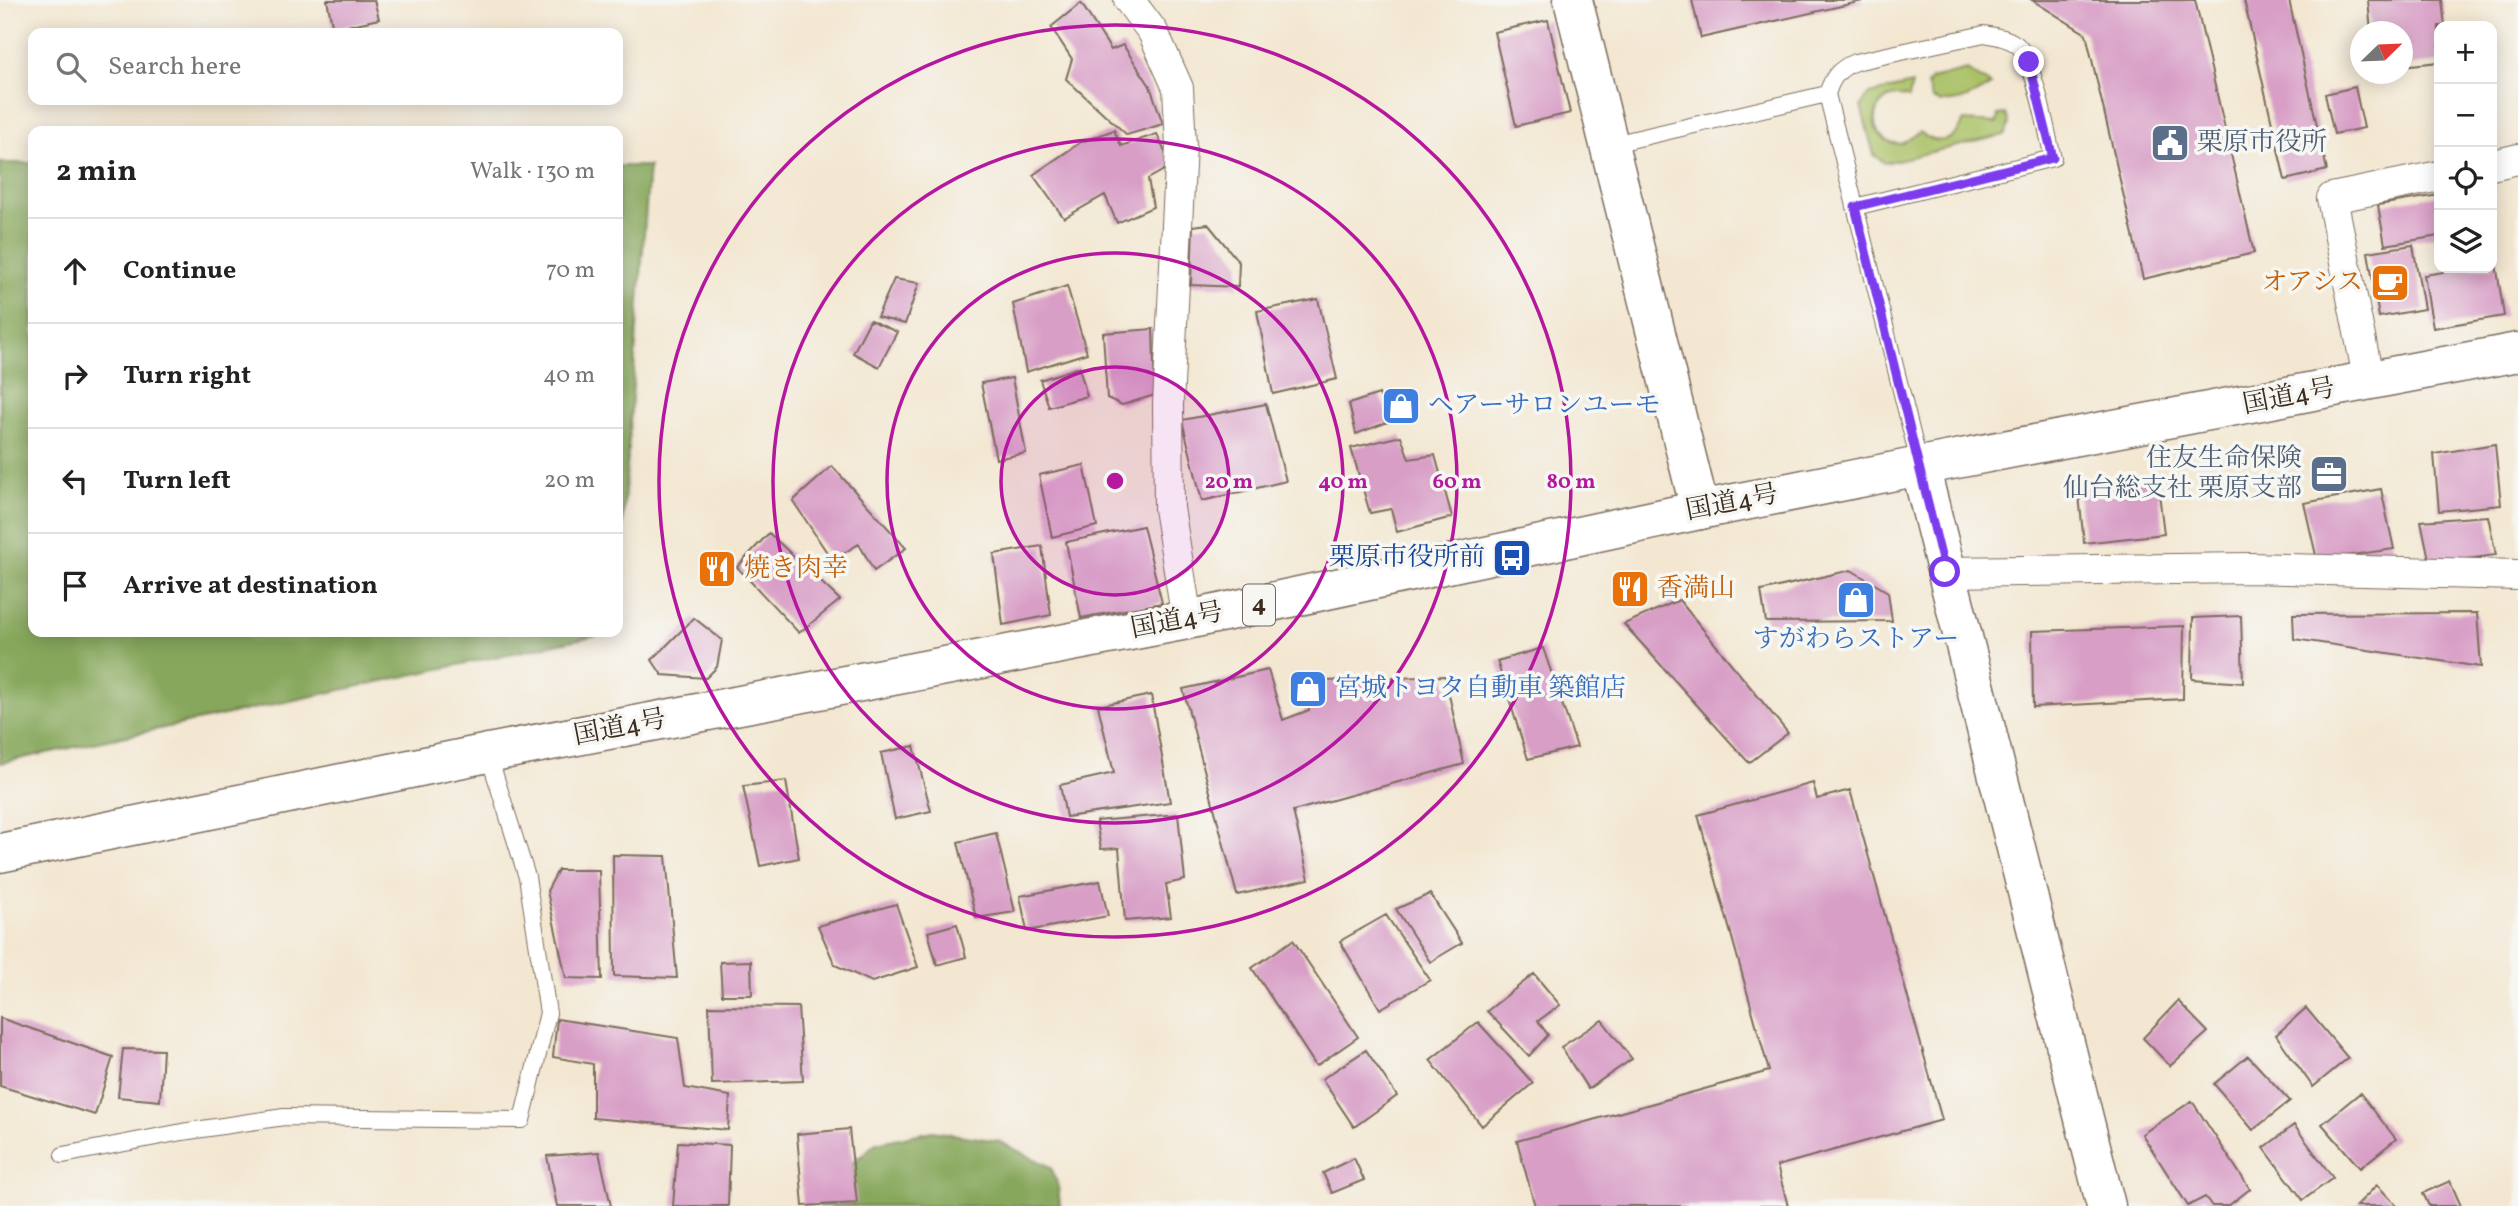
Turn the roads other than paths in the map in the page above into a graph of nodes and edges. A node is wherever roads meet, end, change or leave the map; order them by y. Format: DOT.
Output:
graph roads {
  1 [pos="1129,0"];
  2 [pos="1573,0"];
  3 [pos="1827,94"];
  4 [pos="1609,145"];
  5 [pos="2518,159"];
  6 [pos="2497,164"];
  7 [pos="2434,177"];
  8 [pos="1855,207"];
  9 [pos="2518,352"];
  10 [pos="2369,382"];
  11 [pos="1920,466"];
  12 [pos="1700,509"];
  13 [pos="1945,572"];
  14 [pos="2518,575"];
  15 [pos="1187,620"];
  16 [pos="488,753"];
  17 [pos="0,853"];
  18 [pos="63,1155"];
  19 [pos="2106,1206"];
  1 -- 15 [label="street"];
  2 -- 4 [label="main road"];
  3 -- 4 [label="lane"];
  3 -- 8 [label="lane"];
  3 -- 8 [label="lane"];
  4 -- 12 [label="main road"];
  5 -- 6 [label="street"];
  7 -- 10 [label="street"];
  8 -- 11 [label="lane"];
  9 -- 10 [label="main road, 国道4号 / 4"];
  10 -- 11 [label="main road, 国道4号 / 4"];
  11 -- 12 [label="main road, 国道4号 / 4"];
  11 -- 13 [label="main road"];
  12 -- 15 [label="main road, 国道4号 / 4"];
  13 -- 14 [label="street"];
  13 -- 19 [label="main road"];
  15 -- 16 [label="main road, 国道4号 / 4"];
  16 -- 17 [label="main road, 国道4号 / 4"];
  16 -- 18 [label="lane"];
}
